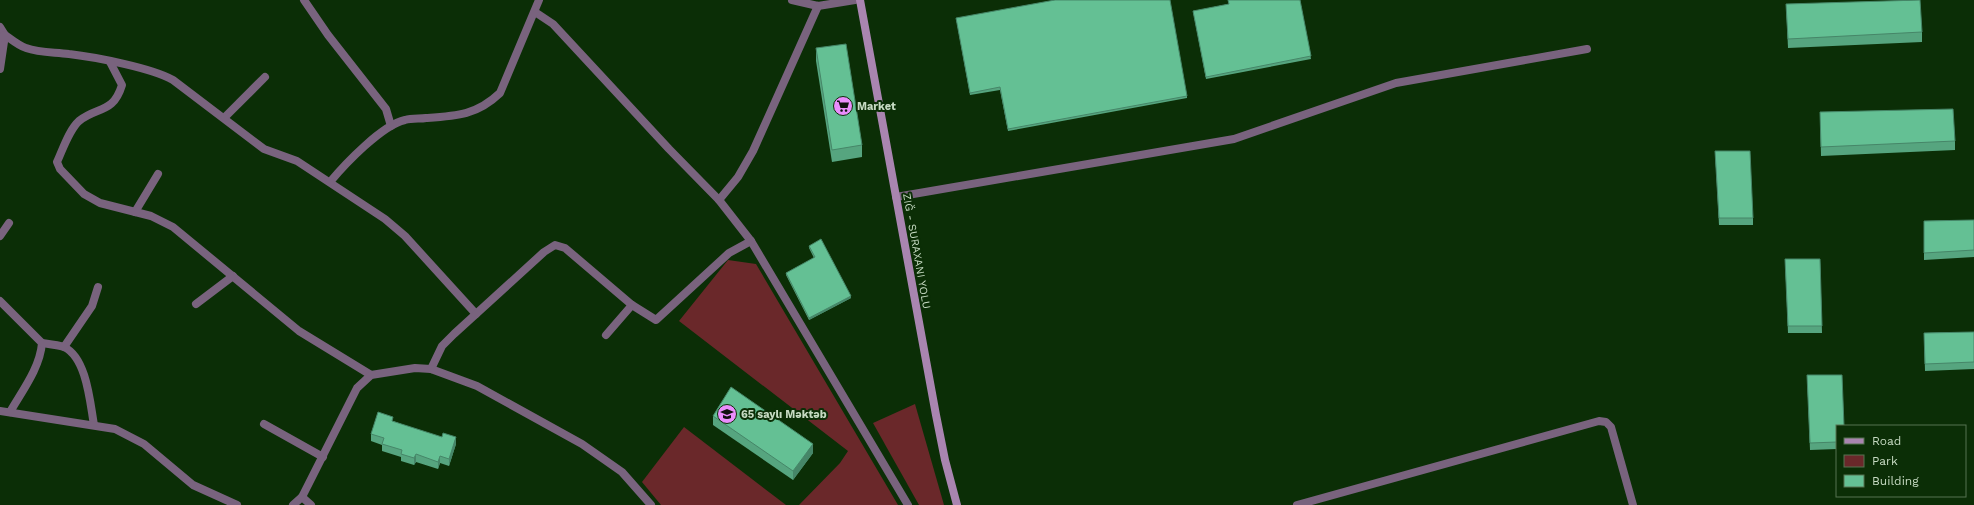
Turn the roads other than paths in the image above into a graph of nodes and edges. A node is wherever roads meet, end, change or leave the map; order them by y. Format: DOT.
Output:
graph roads {
  1 [pos="304,0"];
  2 [pos="539,0"];
  3 [pos="792,0"];
  4 [pos="855,0"];
  5 [pos="860,0"];
  6 [pos="818,6"];
  7 [pos="535,12"];
  8 [pos="0,27"];
  9 [pos="3,37"];
  10 [pos="1586,49"];
  11 [pos="110,62"];
  12 [pos="0,69"];
  13 [pos="265,77"];
  14 [pos="225,117"];
  15 [pos="391,126"];
  16 [pos="158,174"];
  17 [pos="330,182"];
  18 [pos="896,197"];
  19 [pos="719,200"];
  20 [pos="135,212"];
  21 [pos="9,223"];
  22 [pos="0,236"];
  23 [pos="751,241"];
  24 [pos="233,276"];
  25 [pos="98,287"];
  26 [pos="0,301"];
  27 [pos="196,304"];
  28 [pos="632,305"];
  29 [pos="476,314"];
  30 [pos="606,335"];
  31 [pos="42,343"];
  32 [pos="64,347"];
  33 [pos="431,369"];
  34 [pos="370,375"];
  35 [pos="0,411"];
  36 [pos="10,412"];
  37 [pos="264,424"];
  38 [pos="94,425"];
  39 [pos="323,457"];
  40 [pos="302,497"];
  41 [pos="237,505"];
  42 [pos="293,505"];
  43 [pos="311,505"];
  44 [pos="651,505"];
  45 [pos="908,505"];
  46 [pos="957,505"];
  47 [pos="1297,505"];
  48 [pos="1634,505"];
  1 -- 15 [label="street"];
  2 -- 7 [label="street"];
  3 -- 6 [label="street"];
  4 -- 6 [label="street"];
  5 -- 18 [label="main road"];
  6 -- 19 [label="street"];
  7 -- 15 [label="street"];
  7 -- 19 [label="street"];
  8 -- 9 [label="street"];
  9 -- 11 [label="street"];
  9 -- 12 [label="street"];
  10 -- 18 [label="street"];
  11 -- 14 [label="street"];
  11 -- 20 [label="street"];
  13 -- 14 [label="street"];
  14 -- 17 [label="street"];
  15 -- 17 [label="street"];
  16 -- 20 [label="street"];
  17 -- 29 [label="street"];
  18 -- 46 [label="main road"];
  19 -- 23 [label="street"];
  20 -- 24 [label="street"];
  21 -- 22 [label="street"];
  23 -- 28 [label="street"];
  23 -- 45 [label="street"];
  24 -- 27 [label="street"];
  24 -- 34 [label="street"];
  25 -- 32 [label="street"];
  26 -- 31 [label="street"];
  28 -- 29 [label="street"];
  28 -- 30 [label="street"];
  29 -- 33 [label="street"];
  31 -- 32 [label="street"];
  31 -- 36 [label="street"];
  32 -- 38 [label="street"];
  33 -- 34 [label="street"];
  33 -- 44 [label="street"];
  34 -- 39 [label="street"];
  35 -- 36 [label="street"];
  36 -- 38 [label="street"];
  37 -- 39 [label="street"];
  38 -- 41 [label="street"];
  39 -- 40 [label="street"];
  40 -- 42 [label="street"];
  40 -- 43 [label="street"];
  47 -- 48 [label="street"];
}
